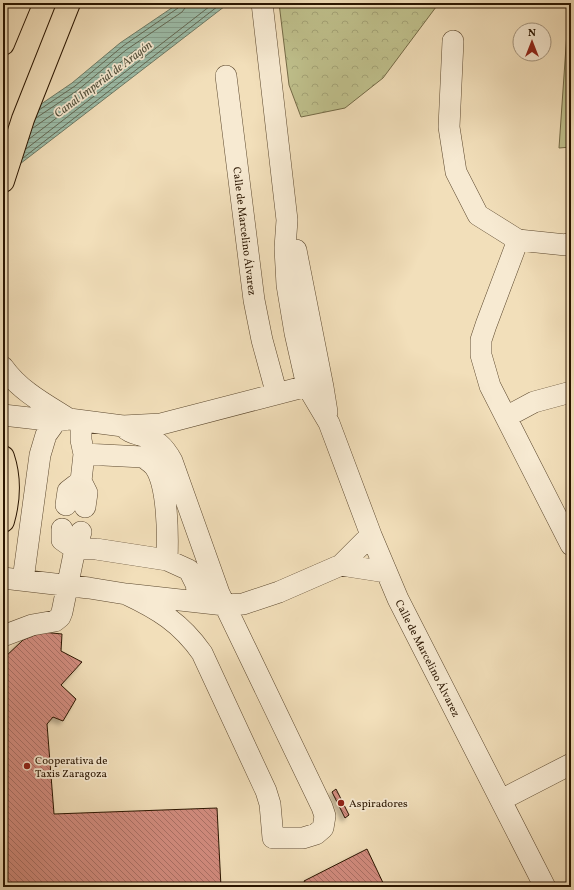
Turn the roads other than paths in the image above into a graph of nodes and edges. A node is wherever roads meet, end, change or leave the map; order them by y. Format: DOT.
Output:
graph roads {
  1 [pos="20,3"];
  2 [pos="69,3"];
  3 [pos="262,3"];
  4 [pos="453,41"];
  5 [pos="3,44"];
  6 [pos="226,76"];
  7 [pos="3,181"];
  8 [pos="287,220"];
  9 [pos="518,240"];
  10 [pos="571,243"];
  11 [pos="3,367"];
  12 [pos="274,384"];
  13 [pos="307,386"];
  14 [pos="571,392"];
  15 [pos="3,414"];
  16 [pos="506,417"];
  17 [pos="69,420"];
  18 [pos="329,422"];
  19 [pos="123,426"];
  20 [pos="84,454"];
  21 [pos="3,457"];
  22 [pos="76,506"];
  23 [pos="3,520"];
  24 [pos="371,535"];
  25 [pos="571,546"];
  26 [pos="167,560"];
  27 [pos="341,565"];
  28 [pos="200,571"];
  29 [pos="386,572"];
  30 [pos="13,579"];
  31 [pos="67,585"];
  32 [pos="126,594"];
  33 [pos="199,602"];
  34 [pos="225,606"];
  35 [pos="3,636"];
  36 [pos="571,764"];
  37 [pos="501,800"];
  38 [pos="545,887"];
  1 -- 5 [label="main road"];
  2 -- 7 [label="main road"];
  3 -- 8 [label="street, Calle de Marcelino Álvarez"];
  4 -- 9 [label="street"];
  6 -- 12 [label="street, Calle de Marcelino Álvarez"];
  8 -- 13 [label="street, Calle de Marcelino Álvarez"];
  8 -- 18 [label="street, Calle de Marcelino Álvarez"];
  9 -- 10 [label="street"];
  9 -- 16 [label="street"];
  11 -- 17 [label="street"];
  13 -- 18 [label="street, Calle de Marcelino Álvarez"];
  13 -- 19 [label="street"];
  14 -- 16 [label="street"];
  15 -- 17 [label="street"];
  16 -- 25 [label="street"];
  17 -- 19 [label="street"];
  17 -- 20 [label="street"];
  17 -- 30 [label="street"];
  18 -- 24 [label="street, Calle de Marcelino Álvarez"];
  19 -- 28 [label="street"];
  20 -- 22 [label="street"];
  20 -- 26 [label="street"];
  21 -- 23 [label="main road"];
  24 -- 27 [label="street"];
  24 -- 29 [label="street, Calle de Marcelino Álvarez"];
  26 -- 28 [label="street"];
  26 -- 31 [label="street"];
  27 -- 29 [label="street"];
  27 -- 34 [label="street"];
  28 -- 33 [label="street"];
  28 -- 34 [label="street"];
  29 -- 37 [label="street, Calle de Marcelino Álvarez"];
  30 -- 31 [label="street"];
  31 -- 32 [label="street"];
  31 -- 35 [label="street"];
  32 -- 33 [label="street"];
  32 -- 34 [label="street"];
  33 -- 34 [label="street"];
  36 -- 37 [label="street"];
  37 -- 38 [label="street, Calle de Marcelino Álvarez"];
}
